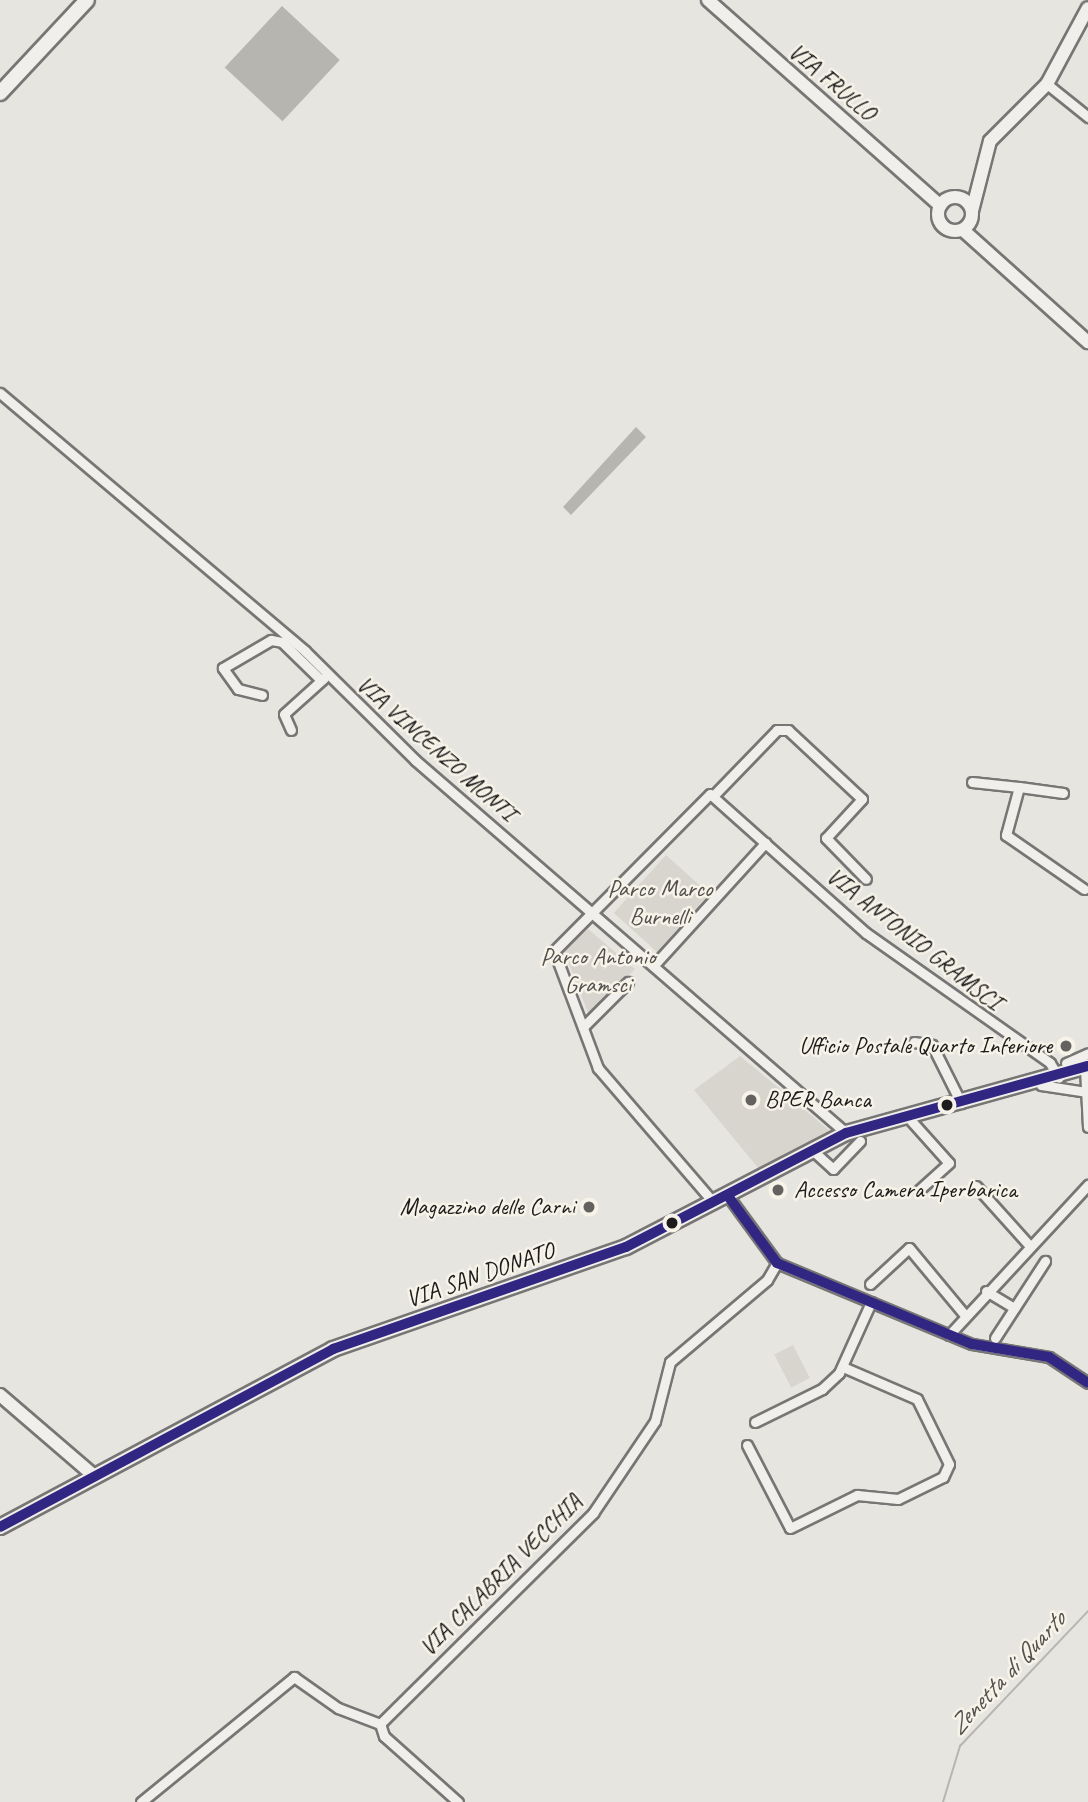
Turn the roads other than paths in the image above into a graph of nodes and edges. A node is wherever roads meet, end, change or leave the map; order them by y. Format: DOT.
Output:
graph roads {
  1 [pos="87,0"];
  2 [pos="708,0"];
  3 [pos="1088,8"];
  4 [pos="1047,84"];
  5 [pos="0,93"];
  6 [pos="1088,117"];
  7 [pos="978,185"];
  8 [pos="948,200"];
  9 [pos="969,220"];
  10 [pos="1088,342"];
  11 [pos="0,393"];
  12 [pos="309,661"];
  13 [pos="325,678"];
  14 [pos="262,695"];
  15 [pos="291,730"];
  16 [pos="972,782"];
  17 [pos="1019,788"];
  18 [pos="1063,793"];
  19 [pos="713,796"];
  20 [pos="765,843"];
  21 [pos="866,879"];
  22 [pos="1084,889"];
  23 [pos="596,914"];
  24 [pos="654,964"];
  25 [pos="628,982"];
  26 [pos="583,1027"];
  27 [pos="914,1042"];
  28 [pos="1087,1063"];
  29 [pos="1057,1076"];
  30 [pos="1085,1092"];
  31 [pos="961,1103"];
  32 [pos="906,1115"];
  33 [pos="1088,1127"];
  34 [pos="846,1133"];
  35 [pos="860,1141"];
  36 [pos="811,1149"];
  37 [pos="1088,1185"];
  38 [pos="976,1186"];
  39 [pos="919,1190"];
  40 [pos="728,1196"];
  41 [pos="714,1203"];
  42 [pos="1029,1245"];
  43 [pos="1045,1261"];
  44 [pos="777,1263"];
  45 [pos="870,1284"];
  46 [pos="986,1291"];
  47 [pos="871,1302"];
  48 [pos="1014,1308"];
  49 [pos="964,1314"];
  50 [pos="949,1335"];
  51 [pos="995,1338"];
  52 [pos="843,1367"];
  53 [pos="1088,1383"];
  54 [pos="0,1395"];
  55 [pos="755,1422"];
  56 [pos="747,1445"];
  57 [pos="92,1474"];
  58 [pos="0,1527"];
  59 [pos="380,1724"];
  60 [pos="141,1802"];
  61 [pos="458,1802"];
  1 -- 5 [label="main road"];
  2 -- 8 [label="street, VIA FRULLO"];
  3 -- 4 [label="street"];
  4 -- 6 [label="street"];
  4 -- 7 [label="street"];
  7 -- 8 [label="street"];
  7 -- 9 [label="street"];
  8 -- 9 [label="street"];
  8 -- 9 [label="street"];
  9 -- 10 [label="street"];
  11 -- 12 [label="street, VIA VINCENZO MONTI"];
  12 -- 13 [label="street, VIA VINCENZO MONTI"];
  12 -- 14 [label="street"];
  13 -- 15 [label="street"];
  13 -- 23 [label="street, VIA VINCENZO MONTI"];
  16 -- 17 [label="street"];
  17 -- 18 [label="street"];
  17 -- 22 [label="street"];
  19 -- 20 [label="street, VIA ANTONIO GRAMSCI"];
  19 -- 21 [label="street, VIA ANTONIO GRAMSCI"];
  19 -- 23 [label="street, VIA ANTONIO GRAMSCI"];
  20 -- 24 [label="street"];
  20 -- 29 [label="street, VIA ANTONIO GRAMSCI"];
  23 -- 24 [label="street, VIA VINCENZO MONTI"];
  23 -- 26 [label="street, VIA ANTONIO GRAMSCI"];
  24 -- 34 [label="street, VIA VINCENZO MONTI"];
  25 -- 26 [label="street"];
  26 -- 41 [label="street"];
  27 -- 31 [label="street"];
  28 -- 29 [label="main road, VIA SAN DONATO"];
  28 -- 30 [label="street"];
  29 -- 30 [label="street, VIA SAN DONATO"];
  29 -- 30 [label="street, VIA ANTONIO GRAMSCI"];
  29 -- 31 [label="main road, VIA SAN DONATO"];
  30 -- 33 [label="street"];
  31 -- 32 [label="main road, VIA SAN DONATO"];
  32 -- 34 [label="main road, VIA SAN DONATO"];
  32 -- 39 [label="street"];
  34 -- 36 [label="main road, VIA SAN DONATO"];
  35 -- 36 [label="street"];
  36 -- 40 [label="main road, VIA SAN DONATO"];
  37 -- 42 [label="street"];
  38 -- 42 [label="street"];
  40 -- 41 [label="main road, VIA SAN DONATO"];
  40 -- 44 [label="street"];
  41 -- 57 [label="main road, VIA SAN DONATO"];
  42 -- 46 [label="street"];
  43 -- 48 [label="street"];
  44 -- 47 [label="street"];
  44 -- 59 [label="street, VIA CALABRIA VECCHIA"];
  45 -- 49 [label="street"];
  46 -- 48 [label="street"];
  46 -- 49 [label="street"];
  47 -- 50 [label="street"];
  47 -- 52 [label="street"];
  48 -- 51 [label="street"];
  49 -- 50 [label="street"];
  50 -- 53 [label="street"];
  52 -- 55 [label="street"];
  52 -- 56 [label="street"];
  54 -- 57 [label="street"];
  57 -- 58 [label="main road, VIA SAN DONATO"];
  59 -- 60 [label="street"];
  59 -- 61 [label="street"];
}
